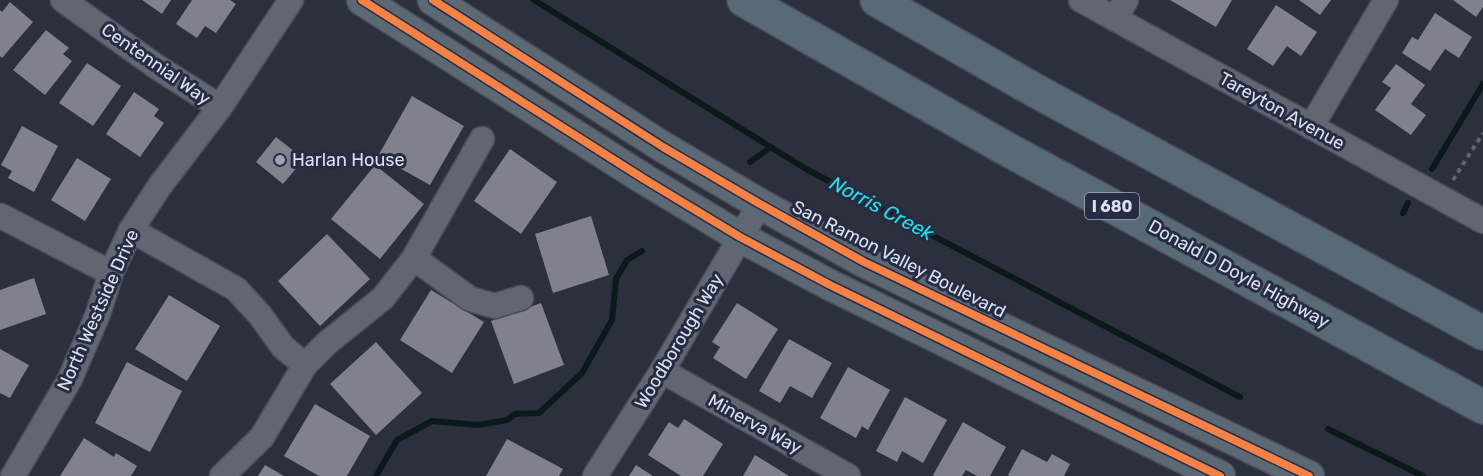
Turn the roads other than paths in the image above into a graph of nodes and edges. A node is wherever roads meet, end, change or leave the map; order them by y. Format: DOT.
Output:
graph roads {
  1 [pos="63,0"];
  2 [pos="291,0"];
  3 [pos="362,0"];
  4 [pos="433,0"];
  5 [pos="744,0"];
  6 [pos="877,0"];
  7 [pos="1080,0"];
  8 [pos="1386,0"];
  9 [pos="1120,10"];
  10 [pos="220,107"];
  11 [pos="1311,127"];
  12 [pos="483,139"];
  13 [pos="760,204"];
  14 [pos="2,216"];
  15 [pos="1483,221"];
  16 [pos="131,230"];
  17 [pos="740,237"];
  18 [pos="414,258"];
  19 [pos="111,273"];
  20 [pos="521,298"];
  21 [pos="1483,333"];
  22 [pos="305,365"];
  23 [pos="662,371"];
  24 [pos="1483,407"];
  25 [pos="13,476"];
  26 [pos="222,476"];
  27 [pos="595,476"];
  28 [pos="848,476"];
  29 [pos="1220,476"];
  30 [pos="1309,476"];
  1 -- 10 [label="street, Centennial Way"];
  2 -- 10 [label="street, North Westside Drive"];
  3 -- 17 [label="main road"];
  4 -- 13 [label="main road, San Ramon Valley Boulevard"];
  5 -- 24 [label="highway, Donald D Doyle Highway / I 680"];
  6 -- 21 [label="highway"];
  7 -- 9 [label="street, Tareyton Avenue"];
  8 -- 11 [label="street"];
  9 -- 11 [label="street, Tareyton Avenue"];
  10 -- 16 [label="street, North Westside Drive"];
  11 -- 15 [label="street, Tareyton Avenue"];
  12 -- 18 [label="street"];
  13 -- 17 [label="street, Woodborough Way"];
  13 -- 30 [label="main road, San Ramon Valley Boulevard"];
  14 -- 19 [label="street"];
  16 -- 19 [label="street, North Westside Drive"];
  16 -- 22 [label="street"];
  17 -- 23 [label="street, Woodborough Way"];
  17 -- 29 [label="main road"];
  18 -- 20 [label="street"];
  18 -- 22 [label="street"];
  19 -- 25 [label="street, North Westside Drive"];
  22 -- 26 [label="street"];
  23 -- 27 [label="street, Woodborough Way"];
  23 -- 28 [label="street, Minerva Way"];
}
